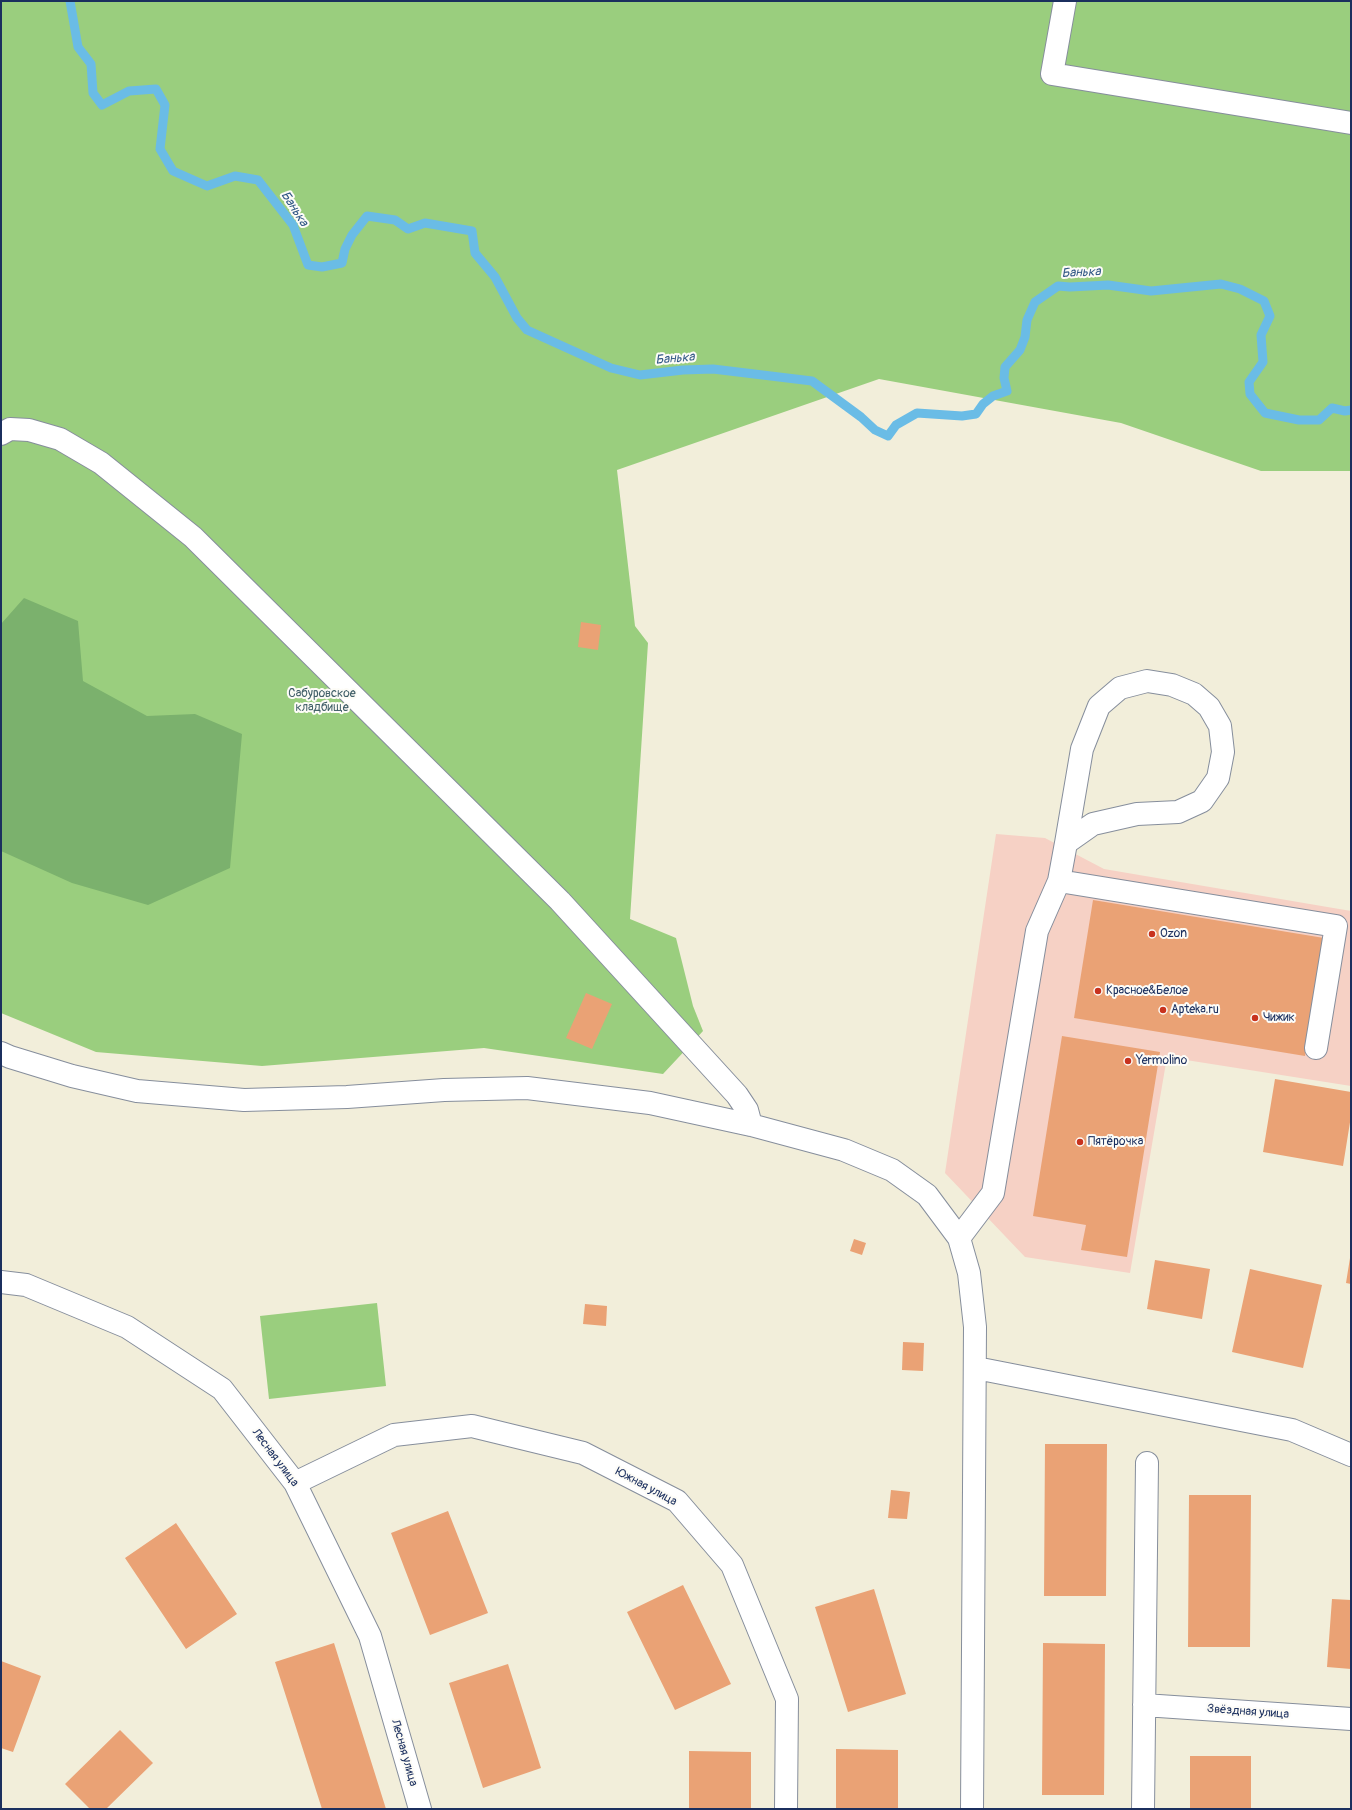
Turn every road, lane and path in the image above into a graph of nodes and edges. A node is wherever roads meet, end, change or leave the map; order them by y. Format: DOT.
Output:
graph roads {
  1 [pos="1065,1"];
  2 [pos="1351,123"];
  3 [pos="1,434"];
  4 [pos="1066,843"];
  5 [pos="1059,880"];
  6 [pos="1316,1048"];
  7 [pos="1,1053"];
  8 [pos="751,1125"];
  9 [pos="959,1238"];
  10 [pos="1,1282"];
  11 [pos="976,1368"];
  12 [pos="1351,1455"];
  13 [pos="1147,1462"];
  14 [pos="295,1483"];
  15 [pos="1144,1705"];
  16 [pos="1351,1718"];
  17 [pos="420,1809"];
  18 [pos="786,1809"];
  19 [pos="972,1809"];
  20 [pos="1143,1809"];
  1 -- 2 [label="street"];
  3 -- 8 [label="street"];
  4 -- 4 [label="street"];
  4 -- 5 [label="street"];
  5 -- 6 [label="street"];
  5 -- 9 [label="street"];
  7 -- 8 [label="street"];
  8 -- 9 [label="street"];
  9 -- 11 [label="street"];
  10 -- 14 [label="street, Лесная улица"];
  11 -- 12 [label="street"];
  11 -- 19 [label="street"];
  13 -- 15 [label="street"];
  14 -- 17 [label="street, Лесная улица"];
  14 -- 18 [label="street, Южная улица"];
  15 -- 16 [label="street, Звёздная улица"];
  15 -- 20 [label="street"];
}
